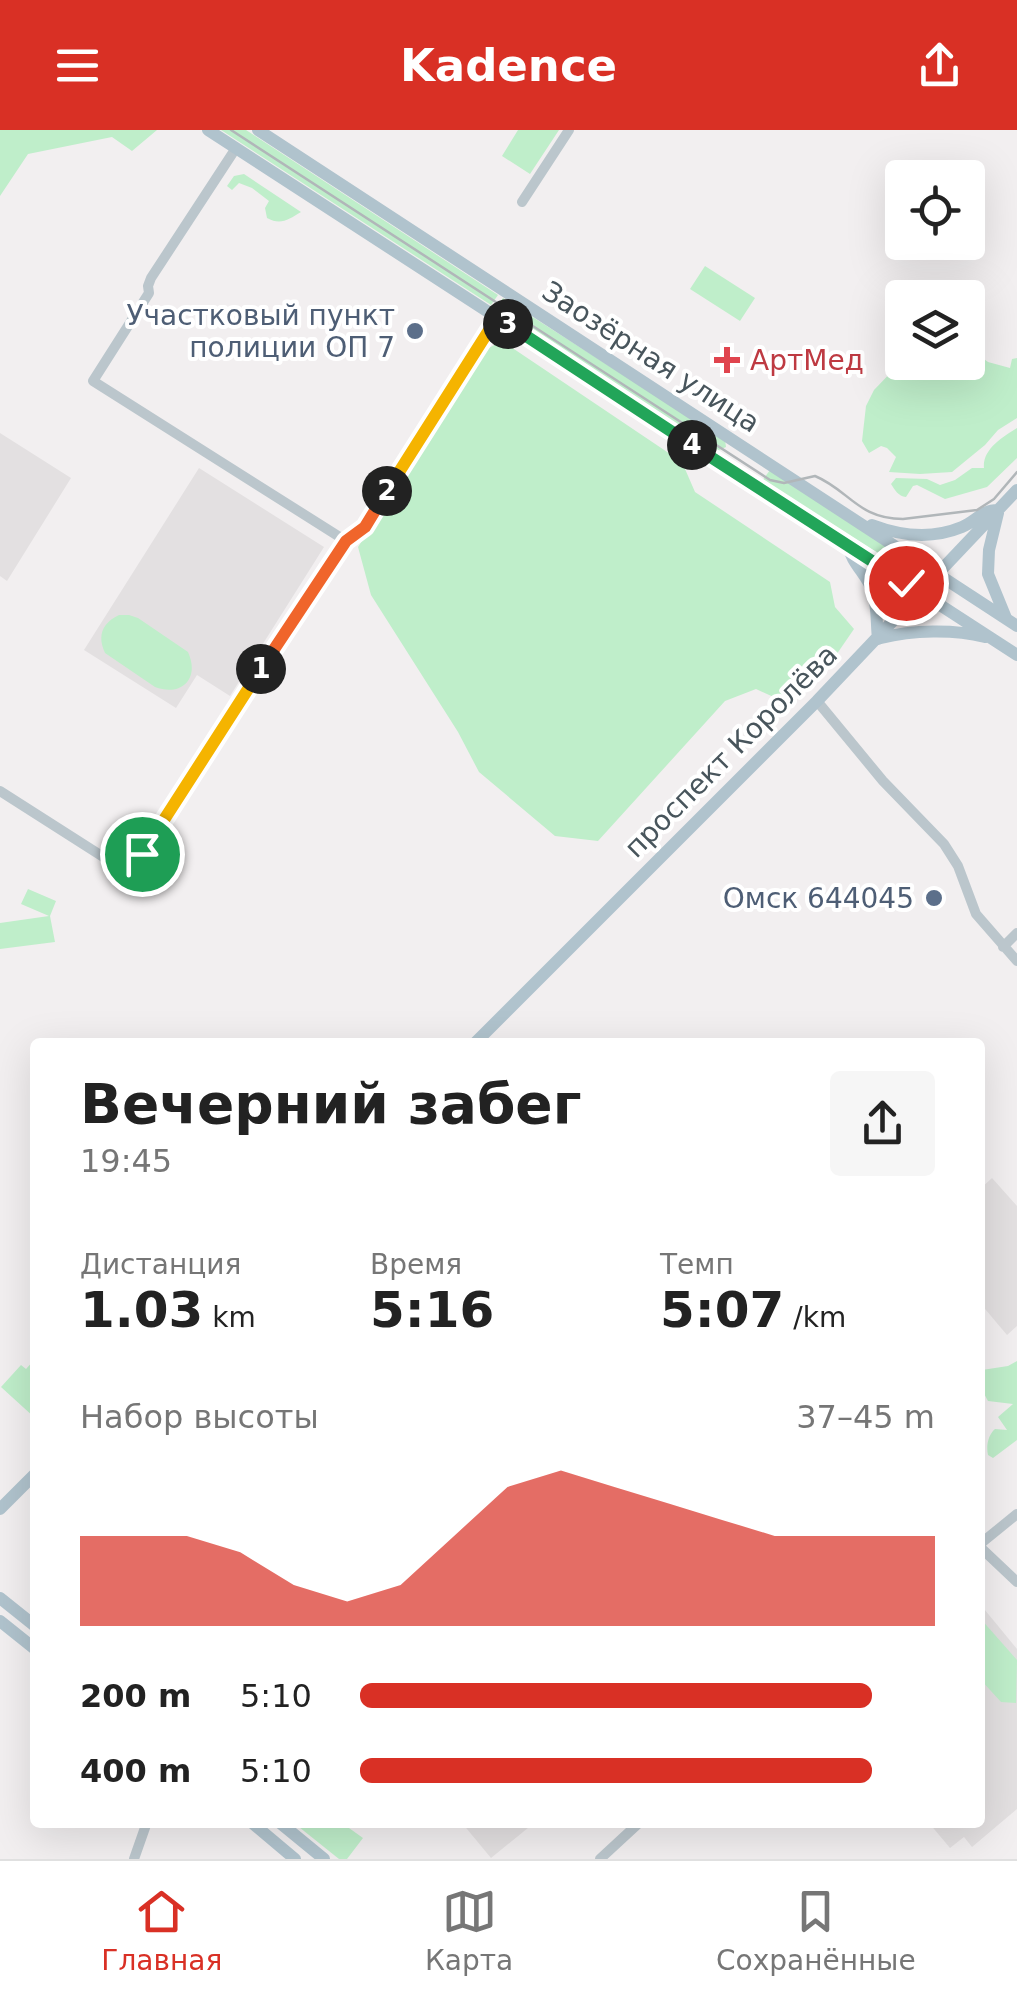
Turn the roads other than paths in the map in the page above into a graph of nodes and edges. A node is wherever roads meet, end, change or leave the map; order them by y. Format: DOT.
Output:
graph roads {
  1 [pos="208,130"];
  2 [pos="258,130"];
  3 [pos="569,130"];
  4 [pos="236,148"];
  5 [pos="522,202"];
  6 [pos="498,316"];
  7 [pos="735,440"];
  8 [pos="720,463"];
  9 [pos="1017,490"];
  10 [pos="998,510"];
  11 [pos="856,520"];
  12 [pos="346,541"];
  13 [pos="848,545"];
  14 [pos="939,574"];
  15 [pos="922,593"];
  16 [pos="1011,622"];
  17 [pos="992,638"];
  18 [pos="878,639"];
  19 [pos="1017,655"];
  20 [pos="818,701"];
  21 [pos="0,791"];
  22 [pos="1017,933"];
  23 [pos="1003,947"];
  24 [pos="1017,961"];
  25 [pos="480,1038"];
  26 [pos="30,1479"];
  27 [pos="0,1509"];
  28 [pos="1017,1514"];
  29 [pos="985,1539"];
  30 [pos="985,1546"];
  31 [pos="1017,1582"];
  32 [pos="0,1598"];
  33 [pos="0,1621"];
  34 [pos="30,1622"];
  35 [pos="30,1646"];
  36 [pos="145,1828"];
  37 [pos="257,1828"];
  38 [pos="287,1828"];
  39 [pos="634,1828"];
  40 [pos="321,1858"];
  41 [pos="134,1859"];
  42 [pos="295,1859"];
  43 [pos="600,1859"];
  1 -- 4 [label="main road, Заозёрная улица"];
  2 -- 7 [label="main road, Заозёрная улица"];
  3 -- 5 [label="street"];
  4 -- 6 [label="main road, Заозёрная улица"];
  4 -- 12 [label="street"];
  6 -- 8 [label="main road, Заозёрная улица"];
  6 -- 12 [label="street"];
  7 -- 8 [label="main road"];
  7 -- 11 [label="main road, Заозёрная улица"];
  8 -- 13 [label="main road, Заозёрная улица"];
  9 -- 10 [label="main road, проспект Королёва"];
  10 -- 11 [label="main road"];
  10 -- 14 [label="main road, проспект Королёва"];
  10 -- 16 [label="main road"];
  11 -- 14 [label="main road, Заозёрная улица"];
  12 -- 21 [label="street"];
  13 -- 15 [label="main road, Заозёрная улица"];
  13 -- 18 [label="main road"];
  14 -- 15 [label="main road, проспект Королёва"];
  14 -- 16 [label="main road, Заозёрная улица"];
  15 -- 17 [label="main road, Заозёрная улица"];
  15 -- 18 [label="main road, проспект Королёва"];
  17 -- 18 [label="main road"];
  17 -- 19 [label="main road, Заозёрная улица"];
  18 -- 20 [label="main road, проспект Королёва"];
  20 -- 23 [label="street"];
  20 -- 25 [label="main road, проспект Королёва"];
  22 -- 23 [label="street"];
  23 -- 24 [label="street"];
  26 -- 27 [label="main road"];
  28 -- 29 [label="street"];
  30 -- 31 [label="street"];
  32 -- 34 [label="main road"];
  33 -- 35 [label="main road"];
  36 -- 41 [label="street"];
  37 -- 42 [label="main road"];
  38 -- 40 [label="main road"];
  39 -- 43 [label="street"];
}
